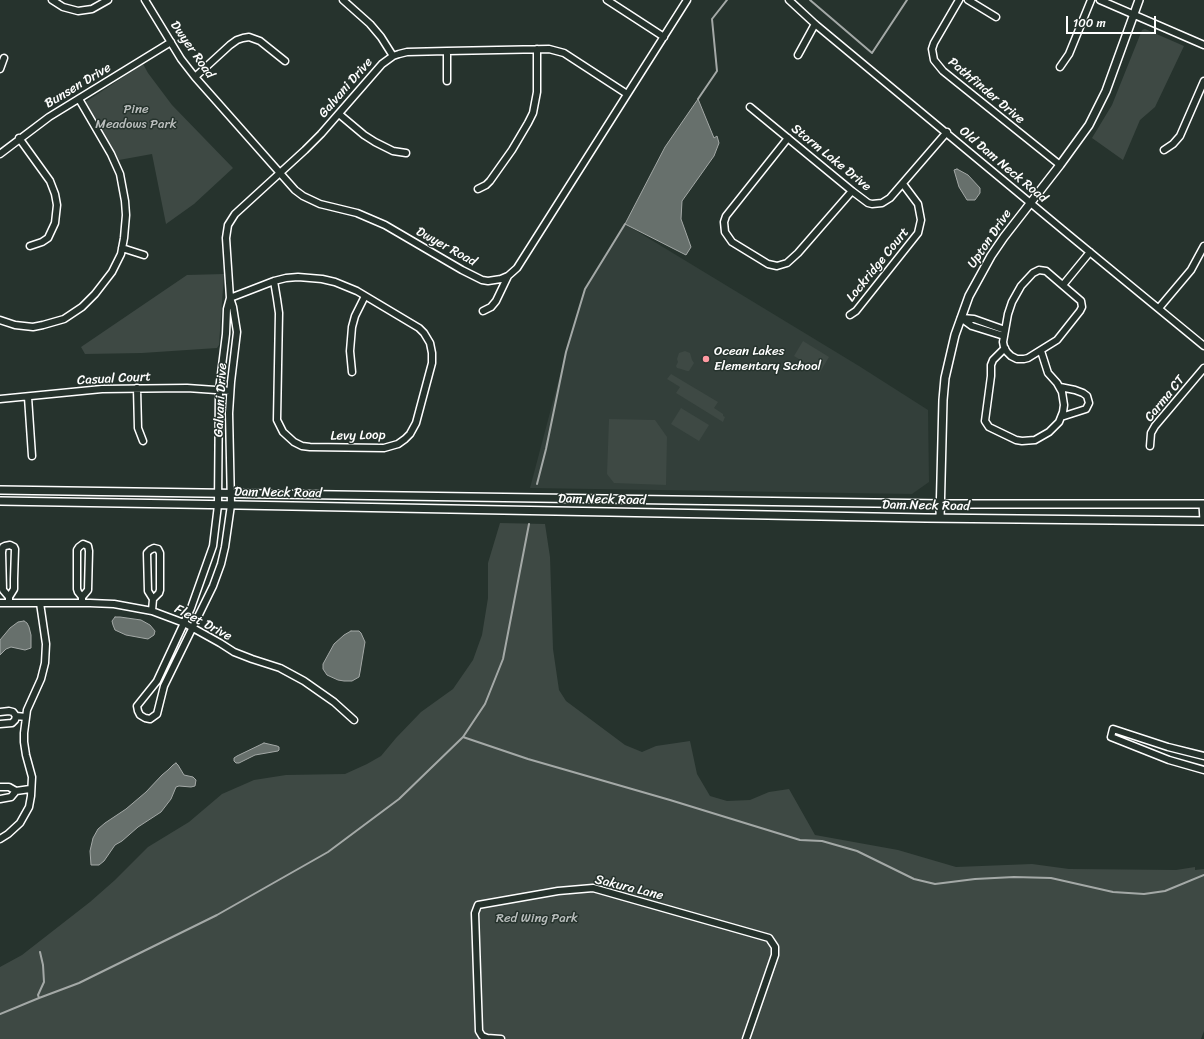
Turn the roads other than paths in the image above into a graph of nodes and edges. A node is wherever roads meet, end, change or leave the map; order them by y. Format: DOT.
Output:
graph roads {
  1 [pos="52,0"];
  2 [pos="108,0"];
  3 [pos="145,0"];
  4 [pos="343,0"];
  5 [pos="607,0"];
  6 [pos="687,0"];
  7 [pos="789,0"];
  8 [pos="959,0"];
  9 [pos="968,0"];
  10 [pos="1091,0"];
  11 [pos="1100,0"];
  12 [pos="1139,0"];
  13 [pos="1134,14"];
  14 [pos="996,17"];
  15 [pos="816,24"];
  16 [pos="664,37"];
  17 [pos="171,42"];
  18 [pos="1204,45"];
  19 [pos="537,49"];
  20 [pos="447,51"];
  21 [pos="798,55"];
  22 [pos="393,56"];
  23 [pos="4,58"];
  24 [pos="285,60"];
  25 [pos="1060,67"];
  26 [pos="0,69"];
  27 [pos="195,77"];
  28 [pos="447,81"];
  29 [pos="1204,81"];
  30 [pos="627,94"];
  31 [pos="78,99"];
  32 [pos="750,107"];
  33 [pos="338,114"];
  34 [pos="947,132"];
  35 [pos="19,138"];
  36 [pos="788,138"];
  37 [pos="1164,150"];
  38 [pos="406,153"];
  39 [pos="0,154"];
  40 [pos="1060,165"];
  41 [pos="280,173"];
  42 [pos="902,184"];
  43 [pos="478,189"];
  44 [pos="852,191"];
  45 [pos="1031,202"];
  46 [pos="30,246"];
  47 [pos="1204,246"];
  48 [pos="122,248"];
  49 [pos="1090,252"];
  50 [pos="144,255"];
  51 [pos="508,276"];
  52 [pos="274,281"];
  53 [pos="1063,285"];
  54 [pos="365,296"];
  55 [pos="230,298"];
  56 [pos="1159,308"];
  57 [pos="483,311"];
  58 [pos="850,315"];
  59 [pos="961,318"];
  60 [pos="0,320"];
  61 [pos="1004,333"];
  62 [pos="1204,346"];
  63 [pos="1005,348"];
  64 [pos="1041,351"];
  65 [pos="1204,368"];
  66 [pos="352,372"];
  67 [pos="1060,387"];
  68 [pos="137,388"];
  69 [pos="219,390"];
  70 [pos="230,391"];
  71 [pos="28,397"];
  72 [pos="0,399"];
  73 [pos="1061,417"];
  74 [pos="143,441"];
  75 [pos="1150,446"];
  76 [pos="32,456"];
  77 [pos="0,490"];
  78 [pos="218,493"];
  79 [pos="231,493"];
  80 [pos="711,500"];
  81 [pos="0,501"];
  82 [pos="231,504"];
  83 [pos="940,504"];
  84 [pos="1203,504"];
  85 [pos="218,505"];
  86 [pos="710,514"];
  87 [pos="940,518"];
  88 [pos="1204,521"];
  89 [pos="1204,524"];
  90 [pos="153,599"];
  91 [pos="9,600"];
  92 [pos="82,600"];
  93 [pos="0,603"];
  94 [pos="40,603"];
  95 [pos="152,611"];
  96 [pos="184,623"];
  97 [pos="193,628"];
  98 [pos="0,712"];
  99 [pos="16,716"];
  100 [pos="26,717"];
  101 [pos="354,720"];
  102 [pos="0,724"];
  103 [pos="1204,756"];
  104 [pos="1204,770"];
  105 [pos="0,787"];
  106 [pos="30,789"];
  107 [pos="16,791"];
  108 [pos="0,799"];
  109 [pos="0,839"];
  110 [pos="501,1039"];
  111 [pos="746,1039"];
  1 -- 2 [label="street"];
  3 -- 17 [label="street, Dwyer Road"];
  4 -- 22 [label="street"];
  5 -- 16 [label="street"];
  6 -- 16 [label="street"];
  7 -- 15 [label="street, Old Dam Neck Road"];
  8 -- 40 [label="street, Pathfinder Drive"];
  9 -- 14 [label="street"];
  10 -- 25 [label="street"];
  11 -- 13 [label="street"];
  12 -- 13 [label="main road, Upton Drive"];
  13 -- 18 [label="street"];
  13 -- 40 [label="main road, Upton Drive"];
  15 -- 21 [label="street"];
  15 -- 34 [label="street, Old Dam Neck Road"];
  16 -- 30 [label="street"];
  17 -- 27 [label="street, Dwyer Road"];
  17 -- 31 [label="street, Bunsen Drive"];
  19 -- 20 [label="street, Galvani Drive"];
  19 -- 30 [label="street, Galvani Drive"];
  19 -- 43 [label="street"];
  20 -- 22 [label="street, Galvani Drive"];
  20 -- 28 [label="street"];
  22 -- 33 [label="street, Galvani Drive"];
  23 -- 26 [label="street"];
  24 -- 27 [label="street"];
  27 -- 41 [label="street, Dwyer Road"];
  29 -- 37 [label="street"];
  30 -- 51 [label="street"];
  31 -- 35 [label="street, Bunsen Drive"];
  31 -- 48 [label="street"];
  32 -- 36 [label="street, Storm Lake Drive"];
  33 -- 38 [label="street"];
  33 -- 41 [label="street, Galvani Drive"];
  34 -- 42 [label="street, Storm Lake Drive"];
  34 -- 45 [label="street, Old Dam Neck Road"];
  35 -- 39 [label="street, Bunsen Drive"];
  35 -- 46 [label="street"];
  36 -- 44 [label="street, Storm Lake Drive"];
  36 -- 44 [label="street"];
  40 -- 45 [label="main road, Upton Drive"];
  41 -- 51 [label="street, Dwyer Road"];
  41 -- 55 [label="street, Galvani Drive"];
  42 -- 44 [label="street, Storm Lake Drive"];
  42 -- 58 [label="street, Lockridge Court"];
  45 -- 49 [label="street, Old Dam Neck Road"];
  45 -- 59 [label="main road, Upton Drive"];
  47 -- 56 [label="street"];
  48 -- 50 [label="street"];
  48 -- 60 [label="street"];
  49 -- 53 [label="street"];
  49 -- 56 [label="street, Old Dam Neck Road"];
  51 -- 57 [label="street"];
  52 -- 54 [label="street, Levy Loop"];
  52 -- 54 [label="street, Levy Loop"];
  52 -- 55 [label="street, Levy Loop"];
  53 -- 61 [label="street"];
  53 -- 64 [label="street"];
  54 -- 66 [label="street"];
  55 -- 69 [label="street, Galvani Drive"];
  55 -- 70 [label="street, Galvani Drive"];
  56 -- 62 [label="street, Old Dam Neck Road"];
  59 -- 61 [label="street"];
  59 -- 83 [label="main road, Upton Drive"];
  61 -- 63 [label="street"];
  63 -- 64 [label="street"];
  63 -- 73 [label="street"];
  64 -- 67 [label="street"];
  65 -- 75 [label="street, Carma CT"];
  67 -- 73 [label="street"];
  67 -- 73 [label="street"];
  68 -- 69 [label="street, Casual Court"];
  68 -- 71 [label="street, Casual Court"];
  68 -- 74 [label="street"];
  69 -- 70 [label="street, Casual Court"];
  69 -- 78 [label="street, Galvani Drive"];
  70 -- 79 [label="street, Galvani Drive"];
  71 -- 72 [label="street, Casual Court"];
  71 -- 76 [label="street"];
  77 -- 78 [label="main road, Dam Neck Road"];
  78 -- 79 [label="main road, Dam Neck Road"];
  78 -- 85 [label="street, Galvani Drive"];
  79 -- 80 [label="main road, Dam Neck Road"];
  79 -- 82 [label="street, Galvani Drive"];
  80 -- 83 [label="main road, Dam Neck Road"];
  80 -- 86 [label="main road"];
  81 -- 85 [label="main road, Dam Neck Road"];
  82 -- 85 [label="main road, Dam Neck Road"];
  82 -- 86 [label="main road, Dam Neck Road"];
  82 -- 97 [label="street, Galvani Drive"];
  83 -- 84 [label="main road, Dam Neck Road"];
  83 -- 87 [label="main road, Upton Drive"];
  84 -- 88 [label="main road"];
  85 -- 96 [label="street, Galvani Drive"];
  86 -- 87 [label="main road, Dam Neck Road"];
  87 -- 88 [label="main road, Dam Neck Road"];
  88 -- 89 [label="street"];
  90 -- 90 [label="street"];
  90 -- 95 [label="street"];
  91 -- 91 [label="street"];
  91 -- 93 [label="street, Fleet Drive"];
  91 -- 94 [label="street, Fleet Drive"];
  92 -- 92 [label="street"];
  92 -- 94 [label="street, Fleet Drive"];
  92 -- 95 [label="street, Fleet Drive"];
  94 -- 100 [label="street"];
  95 -- 96 [label="street, Fleet Drive"];
  96 -- 97 [label="street, Fleet Drive"];
  96 -- 97 [label="street, Galvani Drive"];
  97 -- 101 [label="street, Fleet Drive"];
  98 -- 99 [label="street"];
  99 -- 100 [label="street"];
  99 -- 102 [label="street"];
  100 -- 106 [label="street"];
  103 -- 104 [label="street"];
  105 -- 107 [label="street"];
  106 -- 107 [label="street"];
  106 -- 109 [label="street"];
  107 -- 108 [label="street"];
  110 -- 111 [label="street, Sakura Lane"];
}
